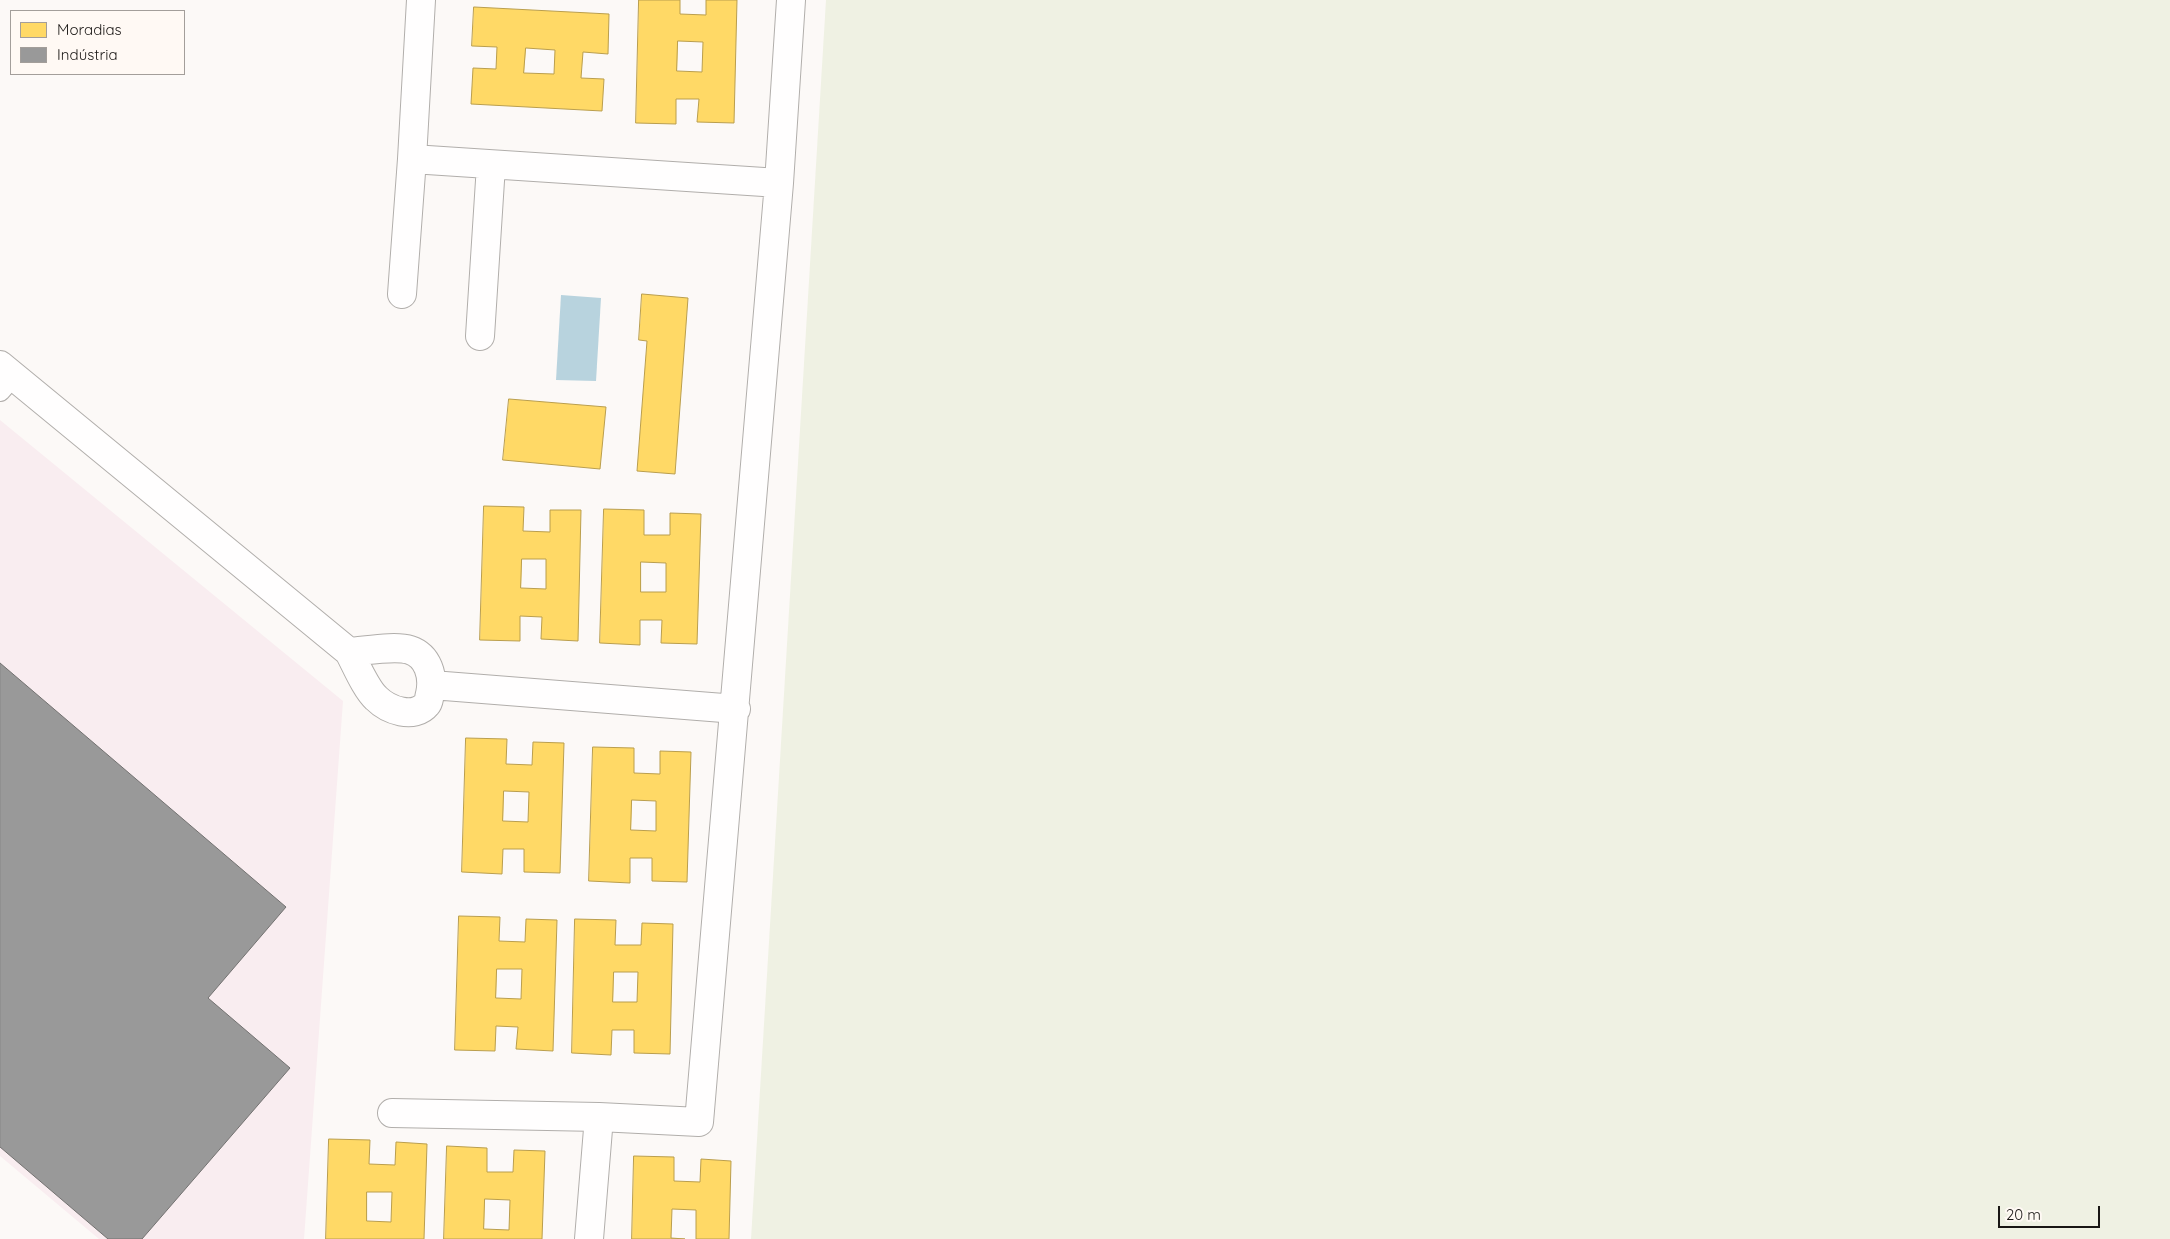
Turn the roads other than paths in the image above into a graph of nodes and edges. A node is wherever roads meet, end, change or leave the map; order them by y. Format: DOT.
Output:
graph roads {
  1 [pos="422,0"];
  2 [pos="790,0"];
  3 [pos="412,159"];
  4 [pos="491,165"];
  5 [pos="779,183"];
  6 [pos="402,294"];
  7 [pos="480,336"];
  8 [pos="4,377"];
  9 [pos="349,652"];
  10 [pos="432,685"];
  11 [pos="736,709"];
  12 [pos="392,1113"];
  13 [pos="599,1116"];
  14 [pos="589,1239"];
  1 -- 3 [label="street"];
  2 -- 5 [label="street"];
  3 -- 4 [label="street"];
  3 -- 6 [label="street"];
  4 -- 5 [label="street"];
  4 -- 7 [label="street"];
  5 -- 11 [label="street"];
  8 -- 9 [label="street"];
  9 -- 10 [label="street"];
  9 -- 10 [label="street"];
  10 -- 11 [label="street"];
  11 -- 13 [label="street"];
  12 -- 13 [label="street"];
  13 -- 14 [label="street"];
}
